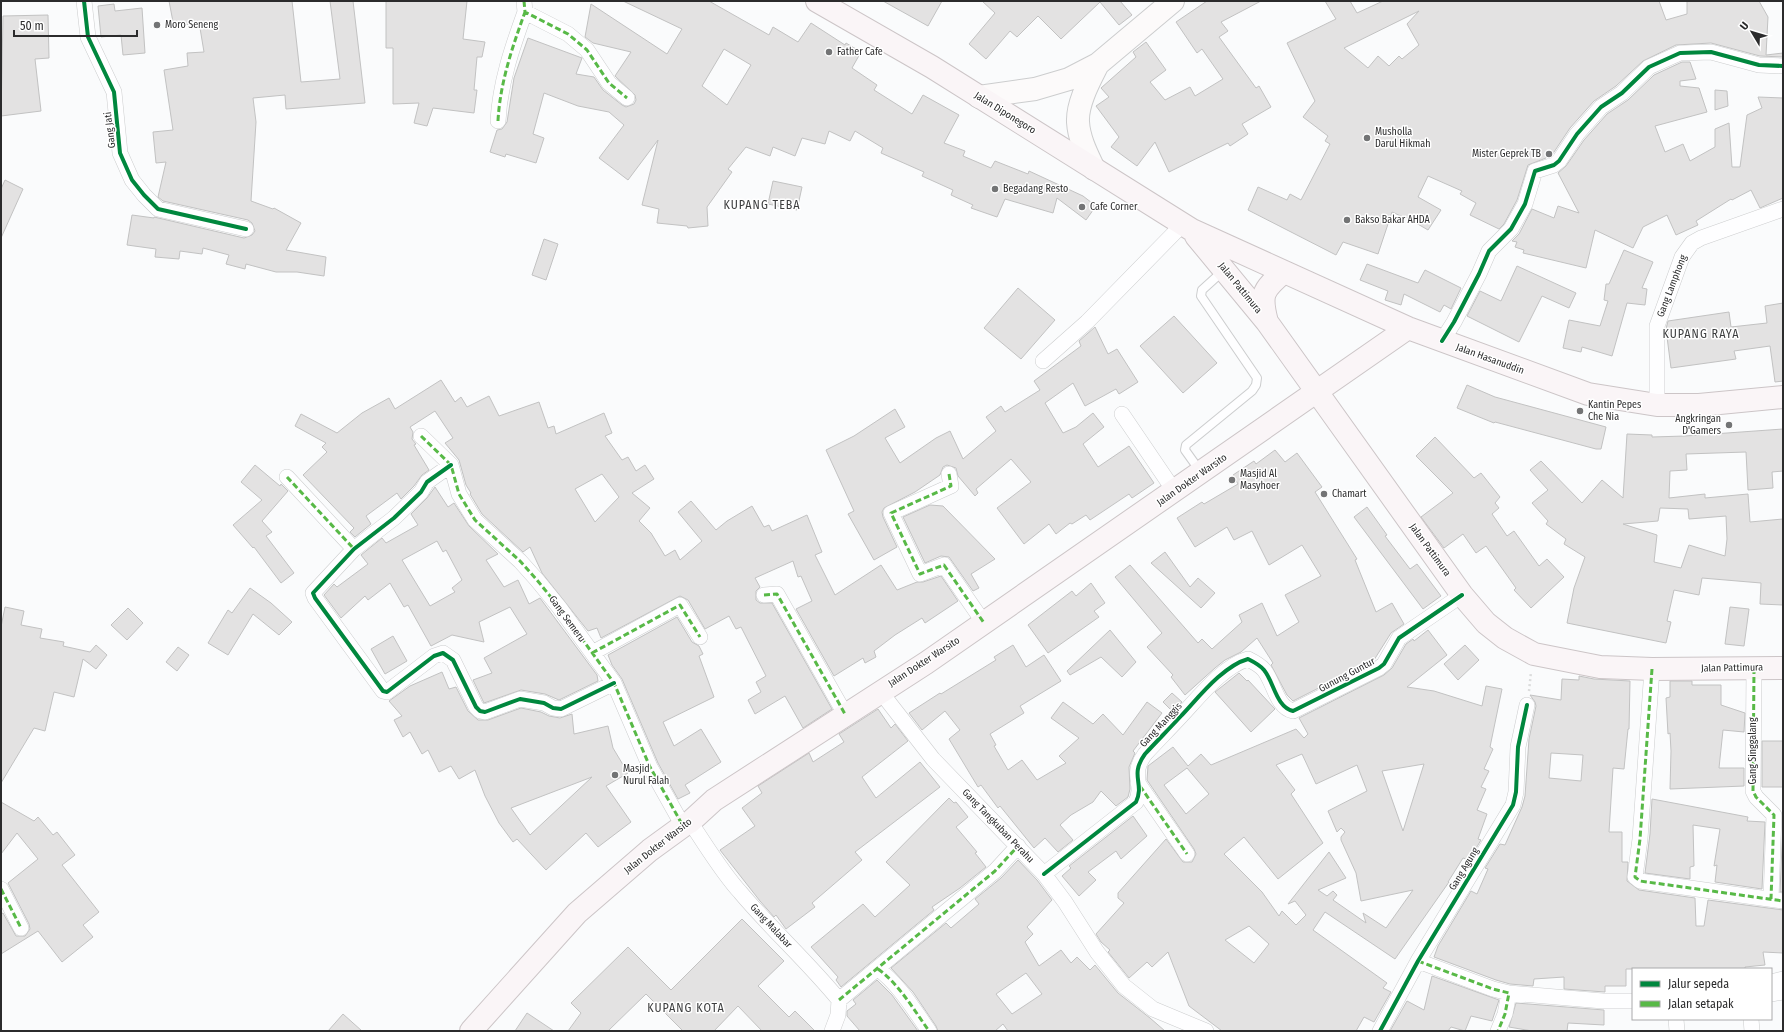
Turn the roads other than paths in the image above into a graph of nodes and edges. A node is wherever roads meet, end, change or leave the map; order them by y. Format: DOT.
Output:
graph roads {
  1 [pos="84,1"];
  2 [pos="1172,1"];
  3 [pos="821,2"];
  4 [pos="524,7"];
  5 [pos="1098,64"];
  6 [pos="1783,66"];
  7 [pos="979,97"];
  8 [pos="627,98"];
  9 [pos="498,121"];
  10 [pos="1094,169"];
  11 [pos="1783,209"];
  12 [pos="1187,227"];
  13 [pos="246,229"];
  14 [pos="1225,270"];
  15 [pos="1284,272"];
  16 [pos="1267,322"];
  17 [pos="1408,328"];
  18 [pos="1442,341"];
  19 [pos="1043,361"];
  20 [pos="1317,392"];
  21 [pos="1783,397"];
  22 [pos="1657,405"];
  23 [pos="1122,414"];
  24 [pos="421,436"];
  25 [pos="451,465"];
  26 [pos="1202,473"];
  27 [pos="949,474"];
  28 [pos="287,477"];
  29 [pos="1175,492"];
  30 [pos="354,549"];
  31 [pos="764,595"];
  32 [pos="1462,595"];
  33 [pos="984,622"];
  34 [pos="700,637"];
  35 [pos="592,653"];
  36 [pos="1754,668"];
  37 [pos="1783,668"];
  38 [pos="1652,669"];
  39 [pos="614,683"];
  40 [pos="880,691"];
  41 [pos="1527,705"];
  42 [pos="1287,709"];
  43 [pos="846,714"];
  44 [pos="1138,782"];
  45 [pos="686,824"];
  46 [pos="1018,846"];
  47 [pos="1187,854"];
  48 [pos="1044,874"];
  49 [pos="1,889"];
  50 [pos="1777,900"];
  51 [pos="21,928"];
  52 [pos="1418,961"];
  53 [pos="878,968"];
  54 [pos="1783,979"];
  55 [pos="1772,982"];
  56 [pos="1783,992"];
  57 [pos="1509,993"];
  58 [pos="1772,994"];
  59 [pos="839,1000"];
  60 [pos="1632,1000"];
  61 [pos="1666,1020"];
  62 [pos="1676,1020"];
  63 [pos="1750,1020"];
  64 [pos="471,1031"];
  65 [pos="832,1031"];
  66 [pos="929,1031"];
  67 [pos="1206,1031"];
  68 [pos="1380,1031"];
  69 [pos="1498,1031"];
  70 [pos="1666,1031"];
  71 [pos="1677,1031"];
  72 [pos="1752,1031"];
  1 -- 13 [label="street, Gang Jati"];
  2 -- 5 [label="street"];
  3 -- 7 [label="main road, Jalan Diponegoro"];
  4 -- 8 [label="street"];
  4 -- 9 [label="street"];
  5 -- 7 [label="street"];
  5 -- 10 [label="street"];
  6 -- 18 [label="street"];
  7 -- 10 [label="main road, Jalan Diponegoro"];
  10 -- 12 [label="main road, Jalan Diponegoro"];
  11 -- 22 [label="street, Gang Lamphong"];
  12 -- 14 [label="main road, Jalan Pattimura"];
  12 -- 15 [label="main road, Jalan Hasanuddin"];
  12 -- 19 [label="street"];
  14 -- 16 [label="main road, Jalan Pattimura"];
  14 -- 26 [label="lane"];
  15 -- 16 [label="main road"];
  15 -- 17 [label="main road, Jalan Hasanuddin"];
  16 -- 20 [label="main road, Jalan Pattimura"];
  17 -- 18 [label="main road, Jalan Hasanuddin"];
  17 -- 20 [label="main road, Jalan Dokter Warsito"];
  18 -- 22 [label="main road, Jalan Hasanuddin"];
  20 -- 26 [label="main road, Jalan Dokter Warsito"];
  20 -- 32 [label="main road, Jalan Pattimura"];
  21 -- 22 [label="main road, Jalan Hasanuddin"];
  23 -- 29 [label="street"];
  24 -- 25 [label="street"];
  25 -- 30 [label="street"];
  25 -- 35 [label="street, Gang Semeru"];
  26 -- 29 [label="main road, Jalan Dokter Warsito"];
  27 -- 33 [label="street"];
  28 -- 30 [label="street"];
  29 -- 33 [label="main road, Jalan Dokter Warsito"];
  30 -- 39 [label="street"];
  31 -- 43 [label="street"];
  32 -- 38 [label="main road, Jalan Pattimura"];
  32 -- 42 [label="street, Gunung Guntur"];
  33 -- 40 [label="main road, Jalan Dokter Warsito"];
  34 -- 35 [label="street"];
  35 -- 39 [label="street, Gang Semeru"];
  36 -- 37 [label="main road, Jalan Pattimura"];
  36 -- 38 [label="main road, Jalan Pattimura"];
  36 -- 50 [label="street, Gang Singgalang"];
  38 -- 50 [label="street"];
  39 -- 45 [label="street, Gang Semeru"];
  40 -- 43 [label="main road, Jalan Dokter Warsito"];
  40 -- 46 [label="street, Gang Tangkuban Perahu"];
  41 -- 52 [label="street, Gang Agung"];
  42 -- 44 [label="street, Gang Manggis"];
  43 -- 45 [label="main road, Jalan Dokter Warsito"];
  44 -- 47 [label="street"];
  44 -- 48 [label="street, Gang Manggis"];
  45 -- 59 [label="street, Gang Malabar"];
  45 -- 64 [label="main road, Jalan Dokter Warsito"];
  46 -- 48 [label="street, Gang Tangkuban Perahu"];
  46 -- 53 [label="street"];
  48 -- 67 [label="street, Gang Tangkuban Perahu"];
  49 -- 51 [label="street"];
  52 -- 57 [label="street"];
  52 -- 68 [label="street, Gang Agung"];
  53 -- 59 [label="street"];
  53 -- 66 [label="street"];
  54 -- 55 [label="street"];
  56 -- 58 [label="street"];
  57 -- 60 [label="street"];
  57 -- 69 [label="street"];
  59 -- 65 [label="street"];
  61 -- 70 [label="street"];
  62 -- 71 [label="street"];
  63 -- 72 [label="street"];
}
